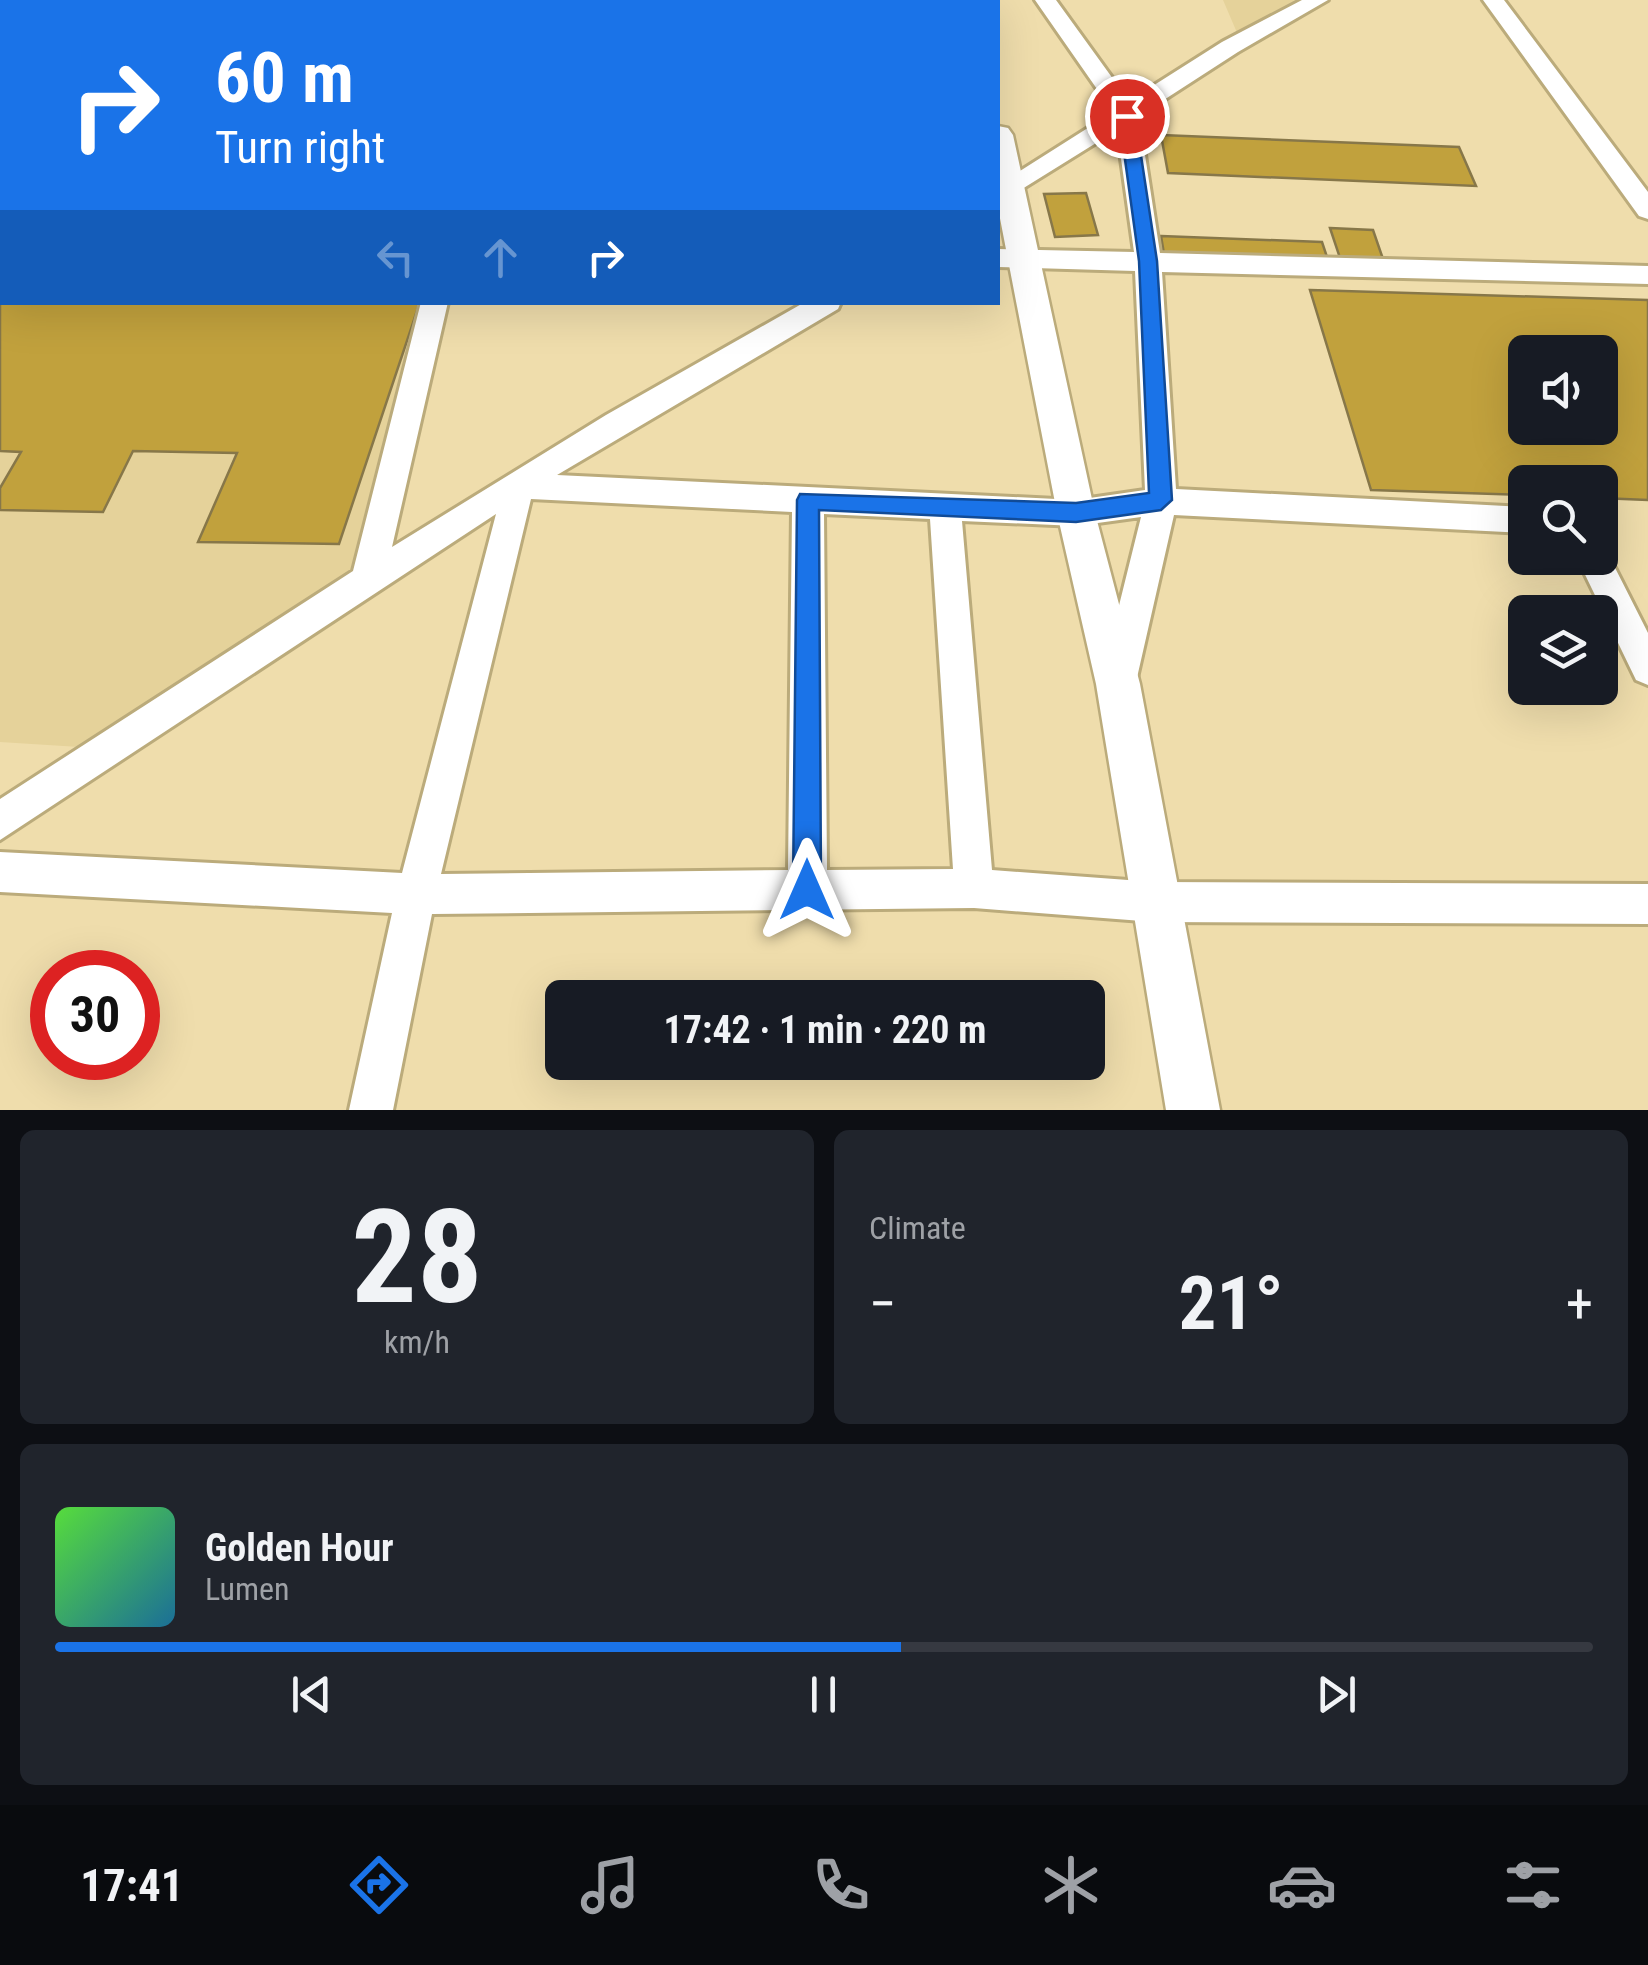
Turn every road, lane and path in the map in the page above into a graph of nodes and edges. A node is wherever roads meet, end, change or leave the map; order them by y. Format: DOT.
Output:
graph roads {
  1 [pos="1045,0"];
  2 [pos="1318,0"];
  3 [pos="1493,0"];
  4 [pos="1127,116"];
  5 [pos="1000,158"];
  6 [pos="1003,192"];
  7 [pos="1648,210"];
  8 [pos="1009,258"];
  9 [pos="1148,261"];
  10 [pos="1648,275"];
  11 [pos="433,305"];
  12 [pos="823,305"];
  13 [pos="519,486"];
  14 [pos="808,500"];
  15 [pos="1161,500"];
  16 [pos="945,504"];
  17 [pos="1076,513"];
  18 [pos="1508,519"];
  19 [pos="1601,575"];
  20 [pos="367,583"];
  21 [pos="1648,669"];
  22 [pos="1118,684"];
  23 [pos="0,821"];
  24 [pos="0,872"];
  25 [pos="974,888"];
  26 [pos="807,890"];
  27 [pos="416,894"];
  28 [pos="1156,902"];
  29 [pos="1648,904"];
  30 [pos="371,1110"];
  31 [pos="1193,1110"];
  1 -- 4 [label="street"];
  2 -- 4 [label="street"];
  3 -- 7 [label="street"];
  4 -- 6 [label="street"];
  4 -- 9 [label="street"];
  5 -- 6 [label="street"];
  6 -- 8 [label="street"];
  8 -- 9 [label="street"];
  8 -- 17 [label="street"];
  9 -- 10 [label="street"];
  9 -- 15 [label="street"];
  11 -- 20 [label="street"];
  12 -- 13 [label="street"];
  13 -- 14 [label="street"];
  13 -- 20 [label="street"];
  13 -- 27 [label="street"];
  14 -- 16 [label="street"];
  14 -- 26 [label="street"];
  15 -- 17 [label="street"];
  15 -- 18 [label="street"];
  15 -- 22 [label="street"];
  16 -- 17 [label="street"];
  16 -- 25 [label="street"];
  17 -- 22 [label="street"];
  19 -- 21 [label="street"];
  20 -- 23 [label="street"];
  22 -- 28 [label="street"];
  24 -- 27 [label="street"];
  25 -- 26 [label="street"];
  25 -- 28 [label="street"];
  26 -- 27 [label="street"];
  27 -- 30 [label="street"];
  28 -- 29 [label="street"];
  28 -- 31 [label="street"];
}
